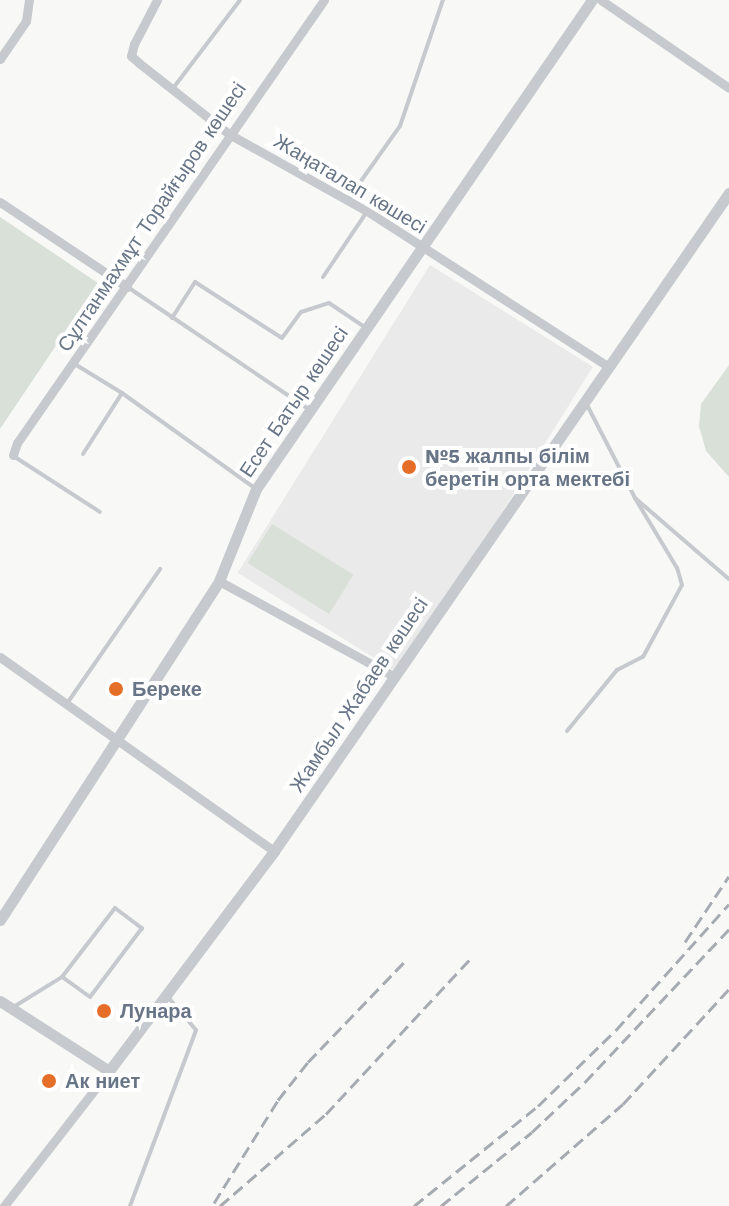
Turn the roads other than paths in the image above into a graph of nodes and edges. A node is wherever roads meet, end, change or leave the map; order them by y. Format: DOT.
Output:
graph roads {
  1 [pos="29,0"];
  2 [pos="157,0"];
  3 [pos="240,0"];
  4 [pos="324,0"];
  5 [pos="443,0"];
  6 [pos="592,0"];
  7 [pos="601,0"];
  8 [pos="0,59"];
  9 [pos="729,88"];
  10 [pos="172,89"];
  11 [pos="229,134"];
  12 [pos="729,193"];
  13 [pos="347,200"];
  14 [pos="0,202"];
  15 [pos="367,211"];
  16 [pos="422,247"];
  17 [pos="323,277"];
  18 [pos="127,287"];
  19 [pos="172,318"];
  20 [pos="366,328"];
  21 [pos="73,363"];
  22 [pos="609,367"];
  23 [pos="122,393"];
  24 [pos="585,401"];
  25 [pos="310,410"];
  26 [pos="83,454"];
  27 [pos="13,455"];
  28 [pos="256,489"];
  29 [pos="635,498"];
  30 [pos="100,512"];
  31 [pos="160,569"];
  32 [pos="729,579"];
  33 [pos="219,581"];
  34 [pos="0,657"];
  35 [pos="393,676"];
  36 [pos="67,704"];
  37 [pos="567,731"];
  38 [pos="117,740"];
  39 [pos="274,851"];
  40 [pos="0,920"];
  41 [pos="62,977"];
  42 [pos="166,995"];
  43 [pos="0,1001"];
  44 [pos="12,1008"];
  45 [pos="109,1071"];
  46 [pos="4,1206"];
  47 [pos="130,1206"];
  1 -- 8 [label="street"];
  2 -- 10 [label="street, Жаңаталап көшесі"];
  3 -- 10 [label="lane"];
  4 -- 11 [label="street, Сұлтанмахмұт Торайғыров көшесі"];
  5 -- 13 [label="lane"];
  6 -- 16 [label="street, Есет Батыр көшесі"];
  7 -- 9 [label="street"];
  10 -- 11 [label="street, Жаңаталап көшесі"];
  11 -- 13 [label="street, Жаңаталап көшесі"];
  11 -- 18 [label="street, Сұлтанмахмұт Торайғыров көшесі"];
  12 -- 22 [label="street, Жамбыл Жабаев көшесі"];
  13 -- 15 [label="street, Жаңаталап көшесі"];
  14 -- 18 [label="street"];
  15 -- 16 [label="street, Жаңаталап көшесі"];
  15 -- 17 [label="lane"];
  16 -- 20 [label="street, Есет Батыр көшесі"];
  16 -- 22 [label="street, Жаңаталап көшесі"];
  18 -- 19 [label="lane"];
  18 -- 21 [label="street, Сұлтанмахмұт Торайғыров көшесі"];
  19 -- 20 [label="lane"];
  19 -- 25 [label="lane"];
  20 -- 25 [label="street, Есет Батыр көшесі"];
  21 -- 23 [label="lane"];
  21 -- 27 [label="street, Сұлтанмахмұт Торайғыров көшесі"];
  22 -- 24 [label="street, Жамбыл Жабаев көшесі"];
  23 -- 26 [label="lane"];
  23 -- 28 [label="lane"];
  24 -- 29 [label="lane"];
  24 -- 35 [label="street, Жамбыл Жабаев көшесі"];
  25 -- 28 [label="street, Есет Батыр көшесі"];
  27 -- 30 [label="lane"];
  28 -- 33 [label="street, Есет Батыр көшесі"];
  29 -- 32 [label="lane"];
  29 -- 37 [label="lane"];
  31 -- 36 [label="lane"];
  33 -- 35 [label="street"];
  33 -- 38 [label="street, Есет Батыр көшесі"];
  34 -- 36 [label="street"];
  35 -- 39 [label="street, Жамбыл Жабаев көшесі"];
  36 -- 38 [label="street"];
  38 -- 39 [label="street"];
  38 -- 40 [label="street, Есет Батыр көшесі"];
  39 -- 42 [label="street, Жамбыл Жабаев көшесі"];
  41 -- 41 [label="lane"];
  41 -- 44 [label="lane"];
  42 -- 45 [label="street, Жамбыл Жабаев көшесі"];
  42 -- 47 [label="lane"];
  43 -- 44 [label="street"];
  44 -- 45 [label="street"];
  45 -- 46 [label="street, Жамбыл Жабаев көшесі"];
}
